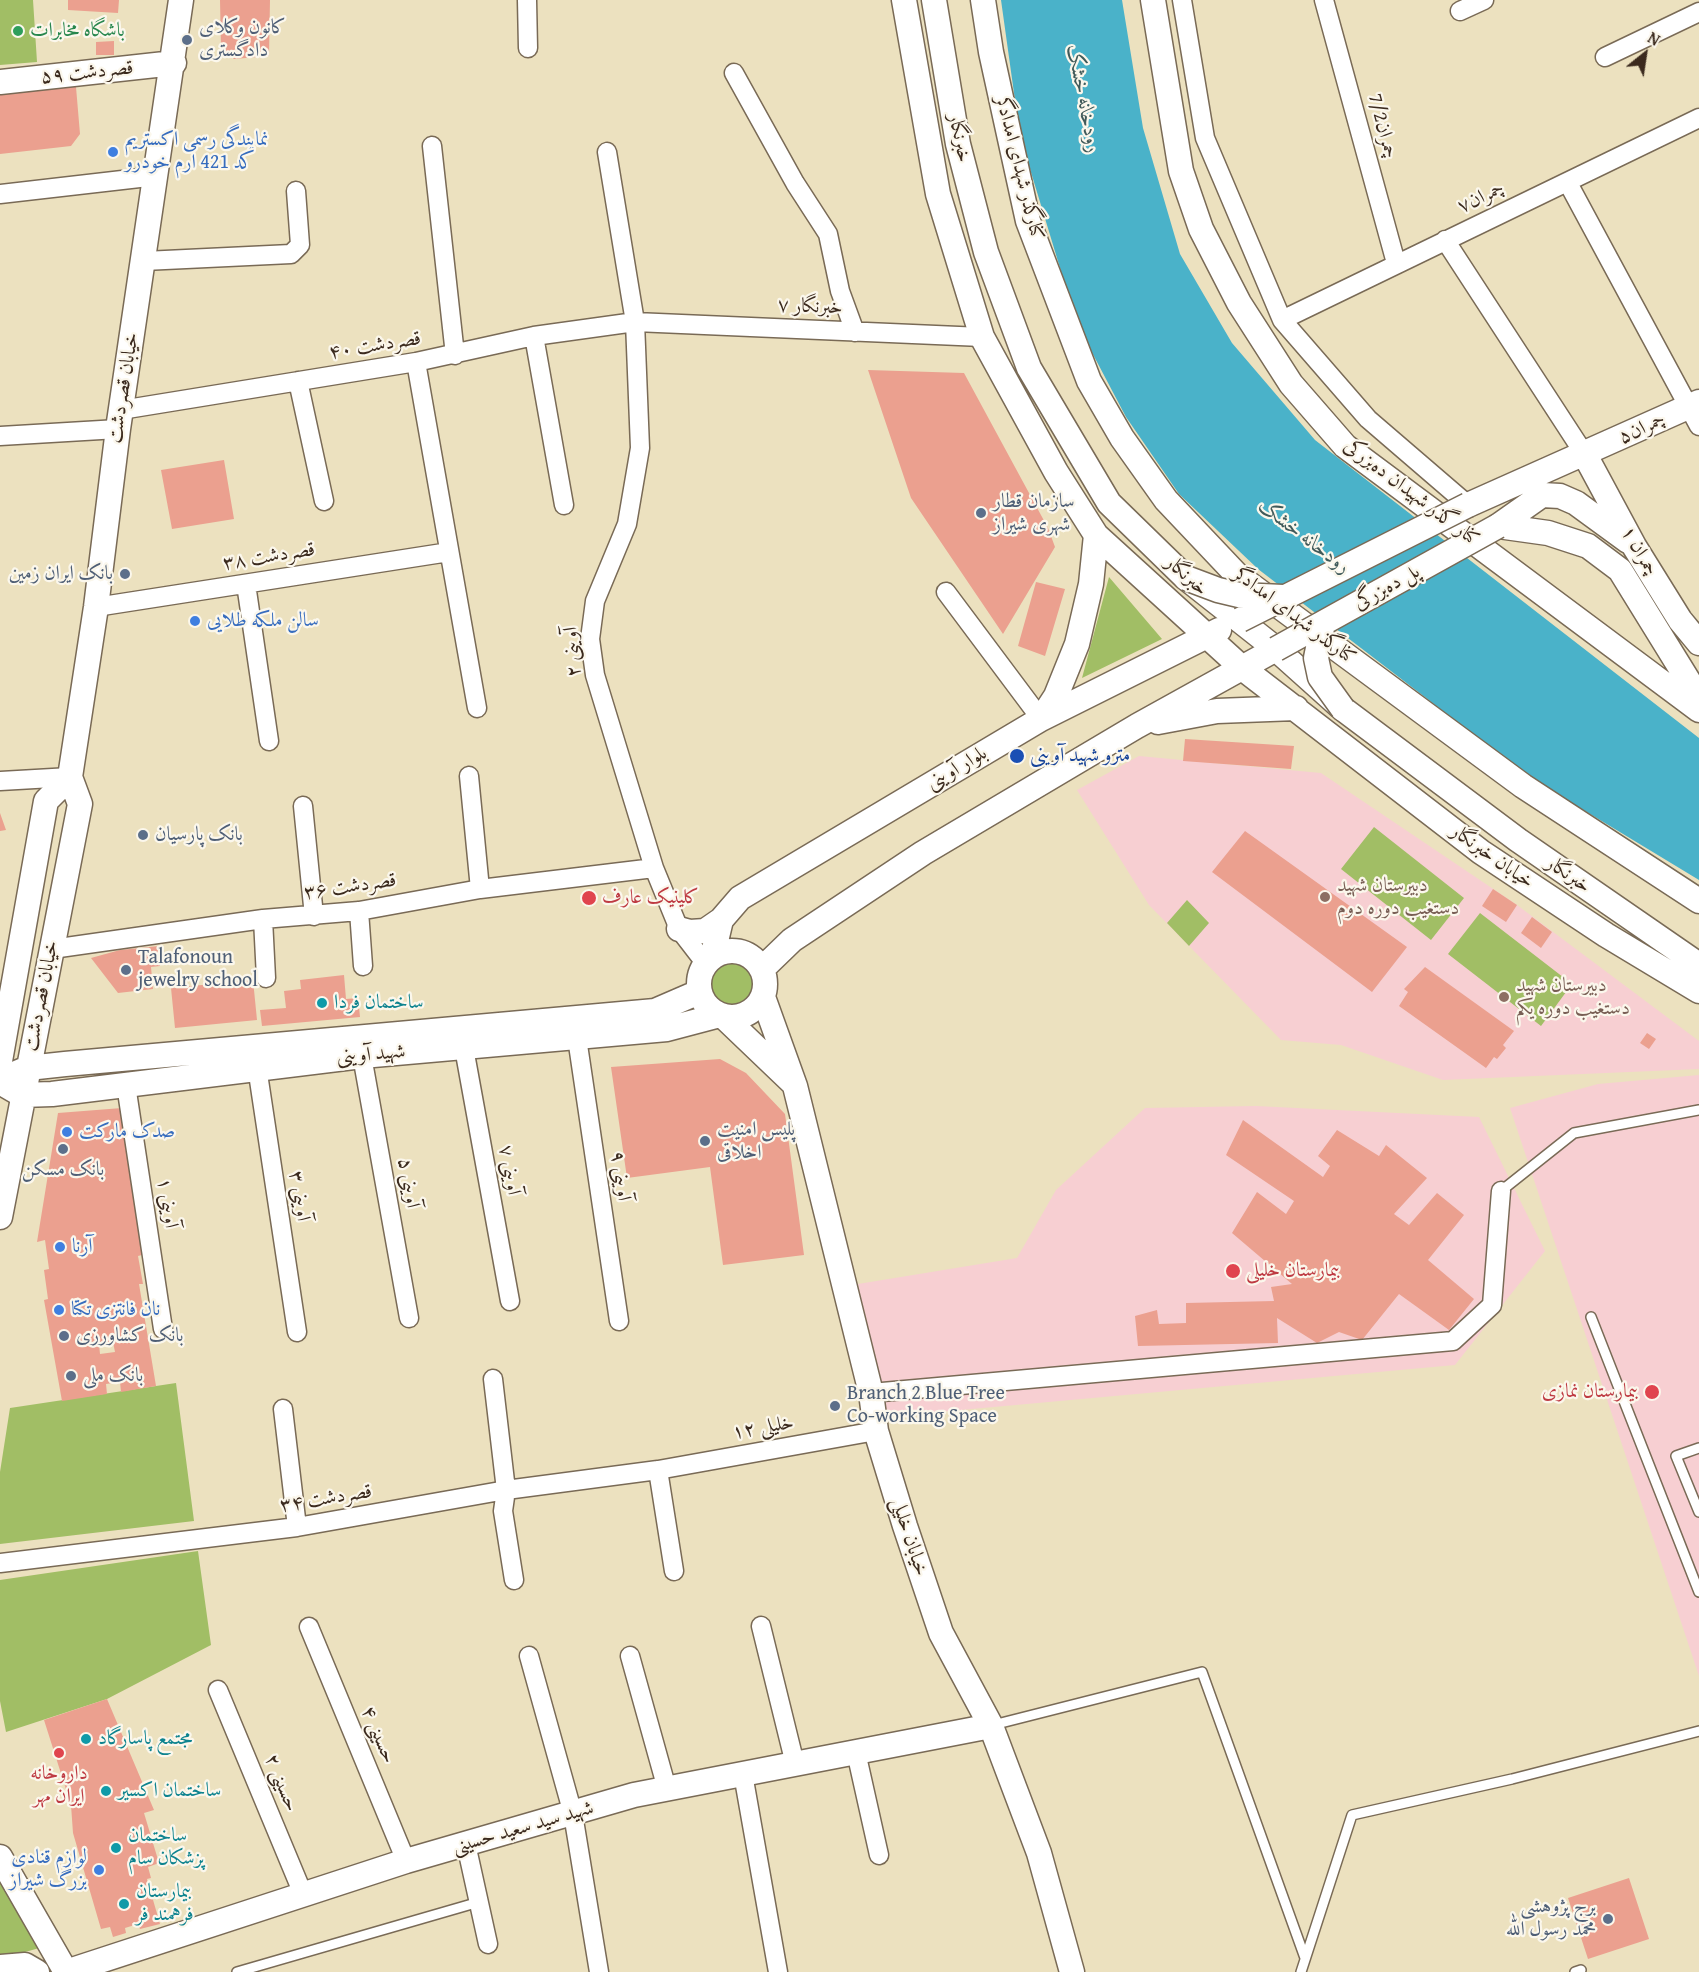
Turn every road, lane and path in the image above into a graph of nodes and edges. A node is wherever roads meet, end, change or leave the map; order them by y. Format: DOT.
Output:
graph roads {
  1 [pos="181,0"];
  2 [pos="527,0"];
  3 [pos="904,0"];
  4 [pos="934,0"];
  5 [pos="983,0"];
  6 [pos="1153,0"];
  7 [pos="1182,0"];
  8 [pos="1324,0"];
  9 [pos="1484,0"];
  10 [pos="1460,11"];
  11 [pos="1699,12"];
  12 [pos="528,48"];
  13 [pos="1605,57"];
  14 [pos="174,63"];
  15 [pos="734,73"];
  16 [pos="0,82"];
  17 [pos="1699,118"];
  18 [pos="432,146"];
  19 [pos="607,152"];
  20 [pos="157,176"];
  21 [pos="1568,183"];
  22 [pos="296,191"];
  23 [pos="0,194"];
  24 [pos="1445,240"];
  25 [pos="144,261"];
  26 [pos="1396,263"];
  27 [pos="1282,320"];
  28 [pos="635,322"];
  29 [pos="855,332"];
  30 [pos="534,336"];
  31 [pos="982,337"];
  32 [pos="455,355"];
  33 [pos="416,362"];
  34 [pos="298,381"];
  35 [pos="1696,412"];
  36 [pos="119,419"];
  37 [pos="0,436"];
  38 [pos="1586,455"];
  39 [pos="324,501"];
  40 [pos="564,504"];
  41 [pos="1468,505"];
  42 [pos="1498,526"];
  43 [pos="1096,535"];
  44 [pos="1635,546"];
  45 [pos="449,552"];
  46 [pos="1186,578"];
  47 [pos="246,584"];
  48 [pos="946,592"];
  49 [pos="1285,597"];
  50 [pos="96,607"];
  51 [pos="1240,620"];
  52 [pos="1323,623"];
  53 [pos="1206,637"];
  54 [pos="1699,643"];
  55 [pos="1276,649"];
  56 [pos="1241,667"];
  57 [pos="1699,698"];
  58 [pos="477,708"];
  59 [pos="1296,708"];
  60 [pos="1343,709"];
  61 [pos="1699,710"];
  62 [pos="1041,719"];
  63 [pos="1137,726"];
  64 [pos="269,741"];
  65 [pos="468,776"];
  66 [pos="70,777"];
  67 [pos="0,781"];
  68 [pos="303,806"];
  69 [pos="654,868"];
  70 [pos="480,889"];
  71 [pos="1699,901"];
  72 [pos="1613,906"];
  73 [pos="359,911"];
  74 [pos="314,916"];
  75 [pos="263,919"];
  76 [pos="721,920"];
  77 [pos="679,929"];
  78 [pos="1699,947"];
  79 [pos="52,949"];
  80 [pos="709,961"];
  81 [pos="9,964"];
  82 [pos="1699,965"];
  83 [pos="363,966"];
  84 [pos="762,969"];
  85 [pos="266,978"];
  86 [pos="1699,991"];
  87 [pos="699,992"];
  88 [pos="762,997"];
  89 [pos="721,1016"];
  90 [pos="577,1038"];
  91 [pos="464,1048"];
  92 [pos="362,1056"];
  93 [pos="0,1061"];
  94 [pos="257,1067"];
  95 [pos="28,1068"];
  96 [pos="0,1081"];
  97 [pos="126,1085"];
  98 [pos="795,1086"];
  99 [pos="22,1095"];
  100 [pos="1699,1110"];
  101 [pos="2,1164"];
  102 [pos="1501,1191"];
  103 [pos="0,1217"];
  104 [pos="510,1301"];
  105 [pos="1591,1317"];
  106 [pos="409,1318"];
  107 [pos="619,1321"];
  108 [pos="163,1329"];
  109 [pos="297,1332"];
  110 [pos="493,1379"];
  111 [pos="871,1393"];
  112 [pos="284,1408"];
  113 [pos="876,1431"];
  114 [pos="1699,1448"];
  115 [pos="658,1470"];
  116 [pos="506,1490"];
  117 [pos="1699,1512"];
  118 [pos="297,1527"];
  119 [pos="0,1563"];
  120 [pos="674,1571"];
  121 [pos="514,1580"];
  122 [pos="1699,1592"];
  123 [pos="761,1626"];
  124 [pos="309,1627"];
  125 [pos="529,1656"];
  126 [pos="630,1656"];
  127 [pos="218,1690"];
  128 [pos="991,1726"];
  129 [pos="1699,1731"];
  130 [pos="856,1752"];
  131 [pos="795,1764"];
  132 [pos="743,1774"];
  133 [pos="667,1789"];
  134 [pos="573,1814"];
  135 [pos="466,1844"];
  136 [pos="879,1855"];
  137 [pos="0,1857"];
  138 [pos="406,1861"];
  139 [pos="303,1894"];
  140 [pos="479,1902"];
  141 [pos="489,1944"];
  142 [pos="1305,1958"];
  143 [pos="0,1967"];
  144 [pos="37,1972"];
  145 [pos="66,1972"];
  146 [pos="237,1972"];
  147 [pos="599,1972"];
  148 [pos="778,1972"];
  149 [pos="1072,1972"];
  150 [pos="1301,1972"];
  1 -- 14 [label="main road, خیابان قصردشت"];
  2 -- 12 [label="street"];
  3 -- 31 [label="main road, خبرنگار"];
  4 -- 46 [label="main road, خبرنگار"];
  5 -- 71 [label="main road, کنارگذر شهدای امدادگر"];
  6 -- 61 [label="main road, کنار گذر شهیدان ده‌بزرکی"];
  7 -- 27 [label="street"];
  8 -- 26 [label="street, 7/2چمران"];
  9 -- 10 [label="street"];
  11 -- 13 [label="street"];
  14 -- 16 [label="main road, ۵۹ قصردشت"];
  14 -- 20 [label="main road, خیابان قصردشت"];
  15 -- 29 [label="street"];
  17 -- 21 [label="street, چمران۷"];
  18 -- 32 [label="street"];
  19 -- 28 [label="street, ۲ آوینی"];
  20 -- 23 [label="street"];
  20 -- 25 [label="main road, خیابان قصردشت"];
  21 -- 24 [label="street, چمران۷"];
  21 -- 35 [label="street"];
  22 -- 25 [label="street"];
  24 -- 26 [label="street, چمران۷"];
  24 -- 38 [label="street"];
  25 -- 36 [label="main road, خیابان قصردشت"];
  26 -- 27 [label="street, چمران۷"];
  27 -- 41 [label="street"];
  28 -- 29 [label="street, ۷ خبرنگار"];
  28 -- 30 [label="street, ۴۰ قصردشت"];
  28 -- 69 [label="street, ۲ آوینی"];
  29 -- 31 [label="street, ۷ خبرنگار"];
  30 -- 32 [label="street, ۴۰ قصردشت"];
  30 -- 40 [label="street"];
  31 -- 43 [label="main road, خبرنگار"];
  32 -- 33 [label="street, ۴۰ قصردشت"];
  33 -- 34 [label="street, ۴۰ قصردشت"];
  33 -- 45 [label="street"];
  34 -- 36 [label="street, ۴۰ قصردشت"];
  34 -- 39 [label="street"];
  35 -- 38 [label="main road, چمران۵"];
  36 -- 37 [label="street, ۴۰ قصردشت"];
  36 -- 50 [label="main road, خیابان قصردشت"];
  38 -- 41 [label="main road, چمران۵"];
  38 -- 44 [label="main road, چمران ۱"];
  41 -- 49 [label="main road, پل ده‌بزرگی, bridge"];
  42 -- 44 [label="main road, پل ده‌بزرگی"];
  42 -- 52 [label="main road, پل ده‌بزرگی, bridge"];
  42 -- 57 [label="main road"];
  43 -- 53 [label="main road, خبرنگار"];
  43 -- 62 [label="main road"];
  44 -- 54 [label="main road, چمران ۱"];
  45 -- 47 [label="street, ۳۸ قصردشت"];
  45 -- 58 [label="street"];
  46 -- 49 [label="main road, bridge"];
  46 -- 51 [label="main road, خبرنگار"];
  47 -- 50 [label="street, ۳۸ قصردشت"];
  47 -- 64 [label="street"];
  48 -- 62 [label="street"];
  49 -- 51 [label="main road, پل ده‌بزرگی, bridge"];
  50 -- 66 [label="main road, خیابان قصردشت"];
  51 -- 53 [label="main road, بلوار آوینی"];
  51 -- 55 [label="main road, خبرنگار"];
  52 -- 55 [label="main road, پل ده‌بزرگی, bridge"];
  52 -- 60 [label="main road, bridge"];
  53 -- 56 [label="main road, خبرنگار"];
  53 -- 62 [label="main road, بلوار آوینی"];
  55 -- 56 [label="main road"];
  55 -- 60 [label="main road, خبرنگار"];
  56 -- 59 [label="main road, خبرنگار"];
  56 -- 63 [label="main road"];
  59 -- 63 [label="main road"];
  59 -- 86 [label="main road, خیابان خبرنگار"];
  60 -- 72 [label="main road, خبرنگار"];
  62 -- 76 [label="main road, بلوار آوینی"];
  63 -- 84 [label="main road"];
  65 -- 70 [label="street"];
  66 -- 67 [label="street"];
  66 -- 79 [label="main road, خیابان قصردشت"];
  66 -- 81 [label="main road, خیابان قصردشت"];
  68 -- 74 [label="street"];
  69 -- 70 [label="street, ۳۶ قصردشت"];
  69 -- 77 [label="street, ۲ آوینی"];
  70 -- 73 [label="street, ۳۶ قصردشت"];
  72 -- 78 [label="main road"];
  72 -- 82 [label="main road, خبرنگار"];
  73 -- 74 [label="street, ۳۶ قصردشت"];
  73 -- 83 [label="street"];
  74 -- 75 [label="street, ۳۶ قصردشت"];
  75 -- 79 [label="street, ۳۶ قصردشت"];
  75 -- 85 [label="street"];
  76 -- 77 [label="main road"];
  76 -- 80 [label="main road, بلوار آوینی"];
  77 -- 80 [label="street, ۲ آوینی"];
  79 -- 95 [label="main road, خیابان قصردشت"];
  80 -- 84 [label="main road"];
  80 -- 87 [label="main road"];
  81 -- 93 [label="main road, خیابان قصردشت"];
  84 -- 88 [label="main road"];
  87 -- 89 [label="main road"];
  87 -- 95 [label="main road, شهید آوینی"];
  88 -- 89 [label="main road"];
  88 -- 98 [label="main road, خیابان خلیلی"];
  89 -- 90 [label="main road, شهید آوینی"];
  89 -- 98 [label="main road"];
  90 -- 91 [label="main road, شهید آوینی"];
  90 -- 107 [label="street, ۹ آوینی"];
  91 -- 92 [label="main road, شهید آوینی"];
  91 -- 104 [label="street, ۷ آوینی"];
  92 -- 94 [label="main road, شهید آوینی"];
  92 -- 106 [label="street, ۵ آوینی"];
  94 -- 97 [label="main road, شهید آوینی"];
  94 -- 109 [label="street, ۳ آوینی"];
  95 -- 96 [label="main road, شهید آوینی"];
  95 -- 99 [label="main road, خیابان قصردشت"];
  96 -- 99 [label="main road"];
  97 -- 99 [label="main road, شهید آوینی"];
  97 -- 108 [label="street, ۱ آوینی"];
  98 -- 111 [label="main road, خیابان خلیلی"];
  99 -- 101 [label="main road, خیابان قصردشت"];
  100 -- 102 [label="lane"];
  101 -- 103 [label="main road, خیابان قصردشت"];
  102 -- 111 [label="street"];
  105 -- 122 [label="lane"];
  110 -- 116 [label="street"];
  111 -- 113 [label="main road, خیابان خلیلی"];
  112 -- 118 [label="street"];
  113 -- 115 [label="street, ۱۲ خلیلی"];
  113 -- 128 [label="main road, خیابان خلیلی"];
  114 -- 117 [label="lane"];
  115 -- 116 [label="street, قصردشت ۳۴"];
  115 -- 120 [label="street"];
  116 -- 118 [label="street, قصردشت ۳۴"];
  116 -- 121 [label="street"];
  118 -- 119 [label="street, قصردشت ۳۴"];
  123 -- 131 [label="street"];
  124 -- 138 [label="street, ۴ حسینی"];
  125 -- 134 [label="street"];
  126 -- 133 [label="street"];
  127 -- 139 [label="street, ۲ حسینی"];
  128 -- 130 [label="main road, شهید سید سعید حسینی"];
  128 -- 142 [label="lane"];
  128 -- 149 [label="main road, خیابان خلیلی"];
  129 -- 142 [label="lane"];
  130 -- 131 [label="main road, شهید سید سعید حسینی"];
  130 -- 136 [label="street"];
  131 -- 132 [label="main road, شهید سید سعید حسینی"];
  132 -- 133 [label="main road, شهید سید سعید حسینی"];
  132 -- 148 [label="street"];
  133 -- 134 [label="main road, شهید سید سعید حسینی"];
  134 -- 135 [label="main road, شهید سید سعید حسینی"];
  134 -- 147 [label="street"];
  135 -- 138 [label="main road, شهید سید سعید حسینی"];
  135 -- 140 [label="street"];
  137 -- 145 [label="main road"];
  138 -- 139 [label="main road, شهید سید سعید حسینی"];
  139 -- 145 [label="main road, شهید سید سعید حسینی"];
  140 -- 141 [label="street"];
  140 -- 146 [label="lane"];
  142 -- 150 [label="lane"];
  143 -- 144 [label="main road"];
}
